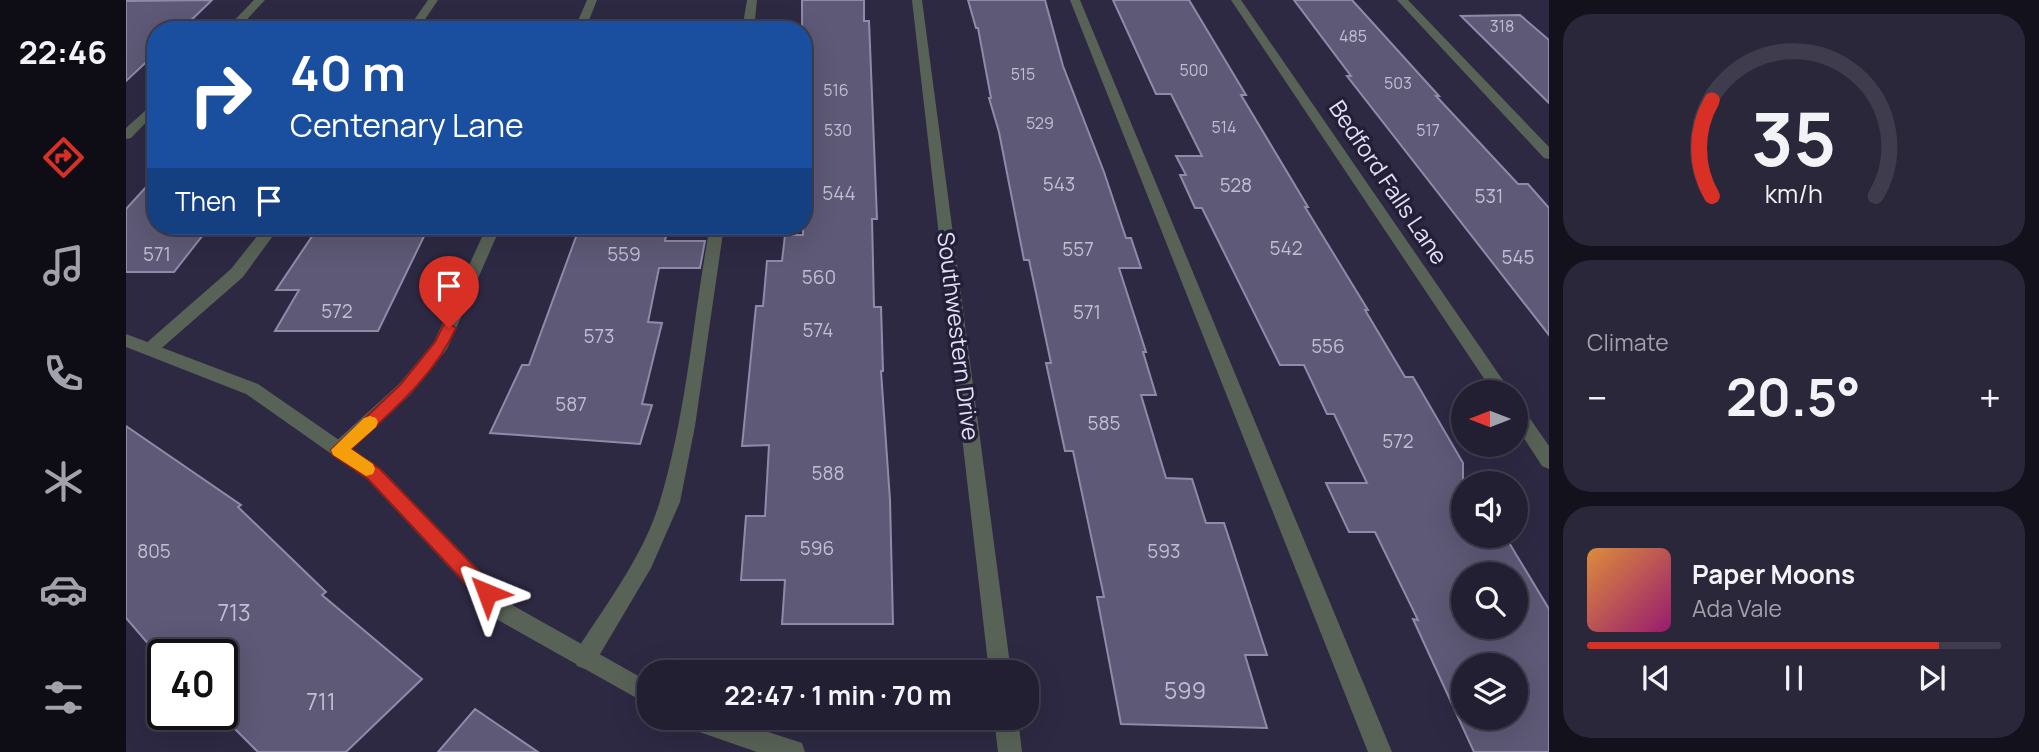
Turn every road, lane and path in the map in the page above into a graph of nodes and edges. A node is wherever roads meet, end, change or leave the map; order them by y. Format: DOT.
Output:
graph roads {
  1 [pos="260,0"];
  2 [pos="433,0"];
  3 [pos="592,0"];
  4 [pos="752,0"];
  5 [pos="918,0"];
  6 [pos="1075,0"];
  7 [pos="1236,0"];
  8 [pos="1402,0"];
  9 [pos="239,21"];
  10 [pos="418,21"];
  11 [pos="583,21"];
  12 [pos="748,21"];
  13 [pos="147,114"];
  14 [pos="126,135"];
  15 [pos="1549,155"];
  16 [pos="266,235"];
  17 [pos="491,235"];
  18 [pos="716,235"];
  19 [pos="126,340"];
  20 [pos="150,349"];
  21 [pos="1494,380"];
  22 [pos="1528,430"];
  23 [pos="339,450"];
  24 [pos="1549,461"];
  25 [pos="585,658"];
  26 [pos="999,660"];
  27 [pos="637,687"];
  28 [pos="726,730"];
  29 [pos="1007,730"];
  30 [pos="793,752"];
  31 [pos="1010,752"];
  32 [pos="1380,752"];
  1 -- 9 [label="street"];
  2 -- 10 [label="street"];
  3 -- 11 [label="street"];
  4 -- 12 [label="street"];
  5 -- 26 [label="street, Southwestern Drive"];
  6 -- 32 [label="street"];
  7 -- 21 [label="street, Bedford Falls Lane"];
  8 -- 15 [label="street"];
  13 -- 14 [label="street"];
  16 -- 20 [label="street"];
  17 -- 23 [label="street"];
  18 -- 25 [label="street"];
  19 -- 20 [label="street"];
  20 -- 23 [label="street"];
  22 -- 24 [label="street"];
  23 -- 25 [label="street"];
  25 -- 27 [label="street"];
  28 -- 30 [label="street"];
  29 -- 31 [label="street"];
}
